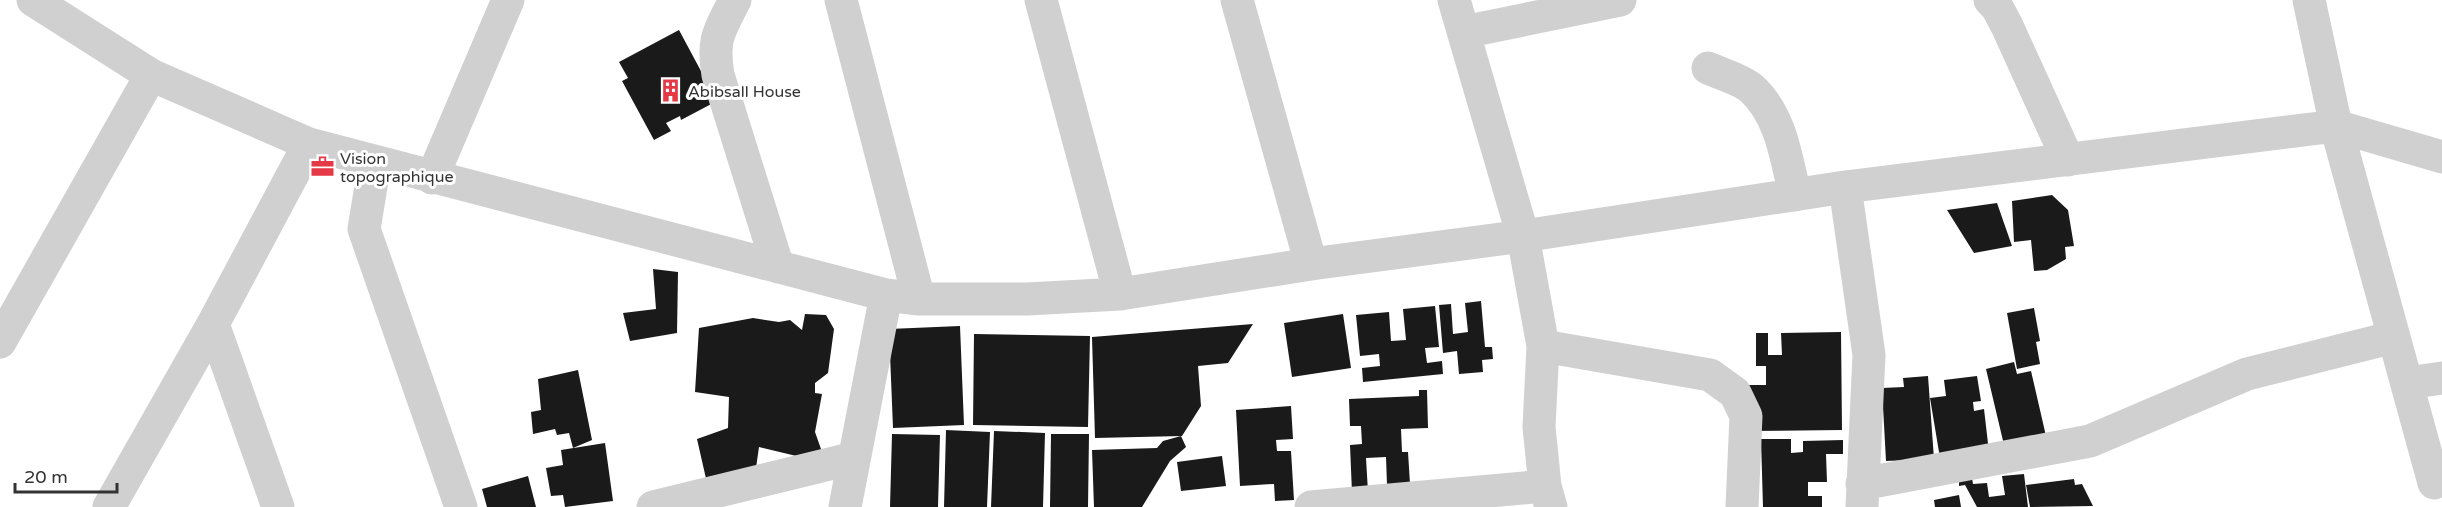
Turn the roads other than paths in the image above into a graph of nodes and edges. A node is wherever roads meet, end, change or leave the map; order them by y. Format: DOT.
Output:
graph roads {
  1 [pos="33,0"];
  2 [pos="508,0"];
  3 [pos="735,0"];
  4 [pos="842,0"];
  5 [pos="1041,0"];
  6 [pos="1237,0"];
  7 [pos="1454,0"];
  8 [pos="1620,0"];
  9 [pos="1990,0"];
  10 [pos="2309,0"];
  11 [pos="1464,32"];
  12 [pos="1708,68"];
  13 [pos="151,75"];
  14 [pos="2336,126"];
  15 [pos="309,144"];
  16 [pos="2442,157"];
  17 [pos="2068,160"];
  18 [pos="375,162"];
  19 [pos="432,178"];
  20 [pos="1845,188"];
  21 [pos="1796,195"];
  22 [pos="1523,236"];
  23 [pos="1311,264"];
  24 [pos="778,267"];
  25 [pos="1120,294"];
  26 [pos="886,295"];
  27 [pos="919,299"];
  28 [pos="213,324"];
  29 [pos="2394,337"];
  30 [pos="0,342"];
  31 [pos="1544,346"];
  32 [pos="2442,378"];
  33 [pos="2407,383"];
  34 [pos="854,458"];
  35 [pos="2434,483"];
  36 [pos="1862,495"];
  37 [pos="1548,496"];
  38 [pos="109,507"];
  39 [pos="278,507"];
  40 [pos="461,507"];
  41 [pos="653,507"];
  42 [pos="845,507"];
  43 [pos="1311,507"];
  44 [pos="1742,507"];
  1 -- 13 [label="street"];
  2 -- 19 [label="street"];
  3 -- 24 [label="street"];
  4 -- 27 [label="street"];
  5 -- 25 [label="street"];
  6 -- 23 [label="street"];
  7 -- 11 [label="street"];
  8 -- 11 [label="street"];
  9 -- 17 [label="street"];
  10 -- 14 [label="street"];
  11 -- 22 [label="street"];
  12 -- 21 [label="street"];
  13 -- 15 [label="street"];
  13 -- 30 [label="street"];
  14 -- 16 [label="street"];
  14 -- 17 [label="street"];
  14 -- 29 [label="street"];
  15 -- 18 [label="street"];
  15 -- 28 [label="street"];
  17 -- 20 [label="street"];
  18 -- 19 [label="street"];
  18 -- 40 [label="street"];
  19 -- 24 [label="street"];
  20 -- 21 [label="street"];
  20 -- 36 [label="street"];
  21 -- 22 [label="street"];
  22 -- 23 [label="street"];
  22 -- 31 [label="street"];
  23 -- 25 [label="street"];
  24 -- 26 [label="street"];
  25 -- 27 [label="street"];
  26 -- 27 [label="street"];
  26 -- 34 [label="street"];
  28 -- 38 [label="street"];
  28 -- 39 [label="street"];
  29 -- 33 [label="street"];
  29 -- 36 [label="street"];
  31 -- 37 [label="street"];
  31 -- 44 [label="street"];
  32 -- 33 [label="street"];
  33 -- 35 [label="street"];
  34 -- 41 [label="street"];
  34 -- 42 [label="street"];
  37 -- 43 [label="street"];
}
